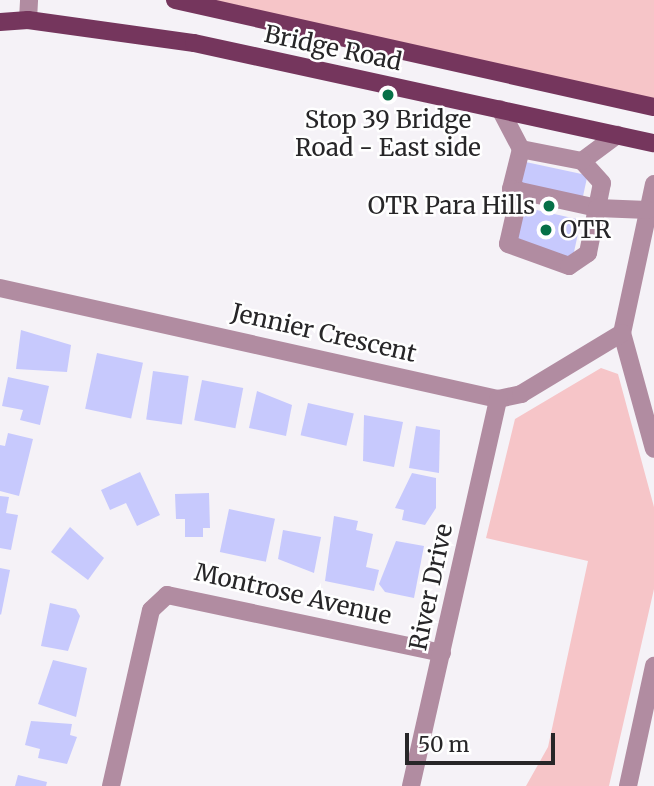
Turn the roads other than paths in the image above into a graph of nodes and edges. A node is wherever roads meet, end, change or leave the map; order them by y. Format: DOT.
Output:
graph roads {
  1 [pos="30,0"];
  2 [pos="174,0"];
  3 [pos="28,20"];
  4 [pos="0,22"];
  5 [pos="654,107"];
  6 [pos="499,109"];
  7 [pos="617,135"];
  8 [pos="654,143"];
  9 [pos="521,149"];
  10 [pos="582,162"];
  11 [pos="654,184"];
  12 [pos="520,191"];
  13 [pos="597,208"];
  14 [pos="648,210"];
  15 [pos="0,288"];
  16 [pos="622,333"];
  17 [pos="498,399"];
  18 [pos="654,449"];
  19 [pos="442,653"];
  20 [pos="654,666"];
  21 [pos="111,786"];
  22 [pos="411,786"];
  23 [pos="628,786"];
  1 -- 3 [label="street"];
  2 -- 5 [label="main road, Bridge Road"];
  3 -- 4 [label="main road, Bridge Road"];
  3 -- 6 [label="main road, Bridge Road"];
  6 -- 7 [label="main road, Bridge Road"];
  6 -- 9 [label="street"];
  7 -- 8 [label="main road, Bridge Road"];
  7 -- 10 [label="street"];
  9 -- 10 [label="street"];
  9 -- 12 [label="street"];
  10 -- 13 [label="street"];
  11 -- 14 [label="street"];
  12 -- 13 [label="street"];
  12 -- 13 [label="street"];
  13 -- 14 [label="street"];
  14 -- 16 [label="street"];
  15 -- 17 [label="street, Jennier Crescent"];
  16 -- 17 [label="street"];
  16 -- 18 [label="street"];
  17 -- 19 [label="street, River Drive"];
  19 -- 21 [label="street, Montrose Avenue"];
  19 -- 22 [label="street, River Drive"];
  20 -- 23 [label="street"];
}
